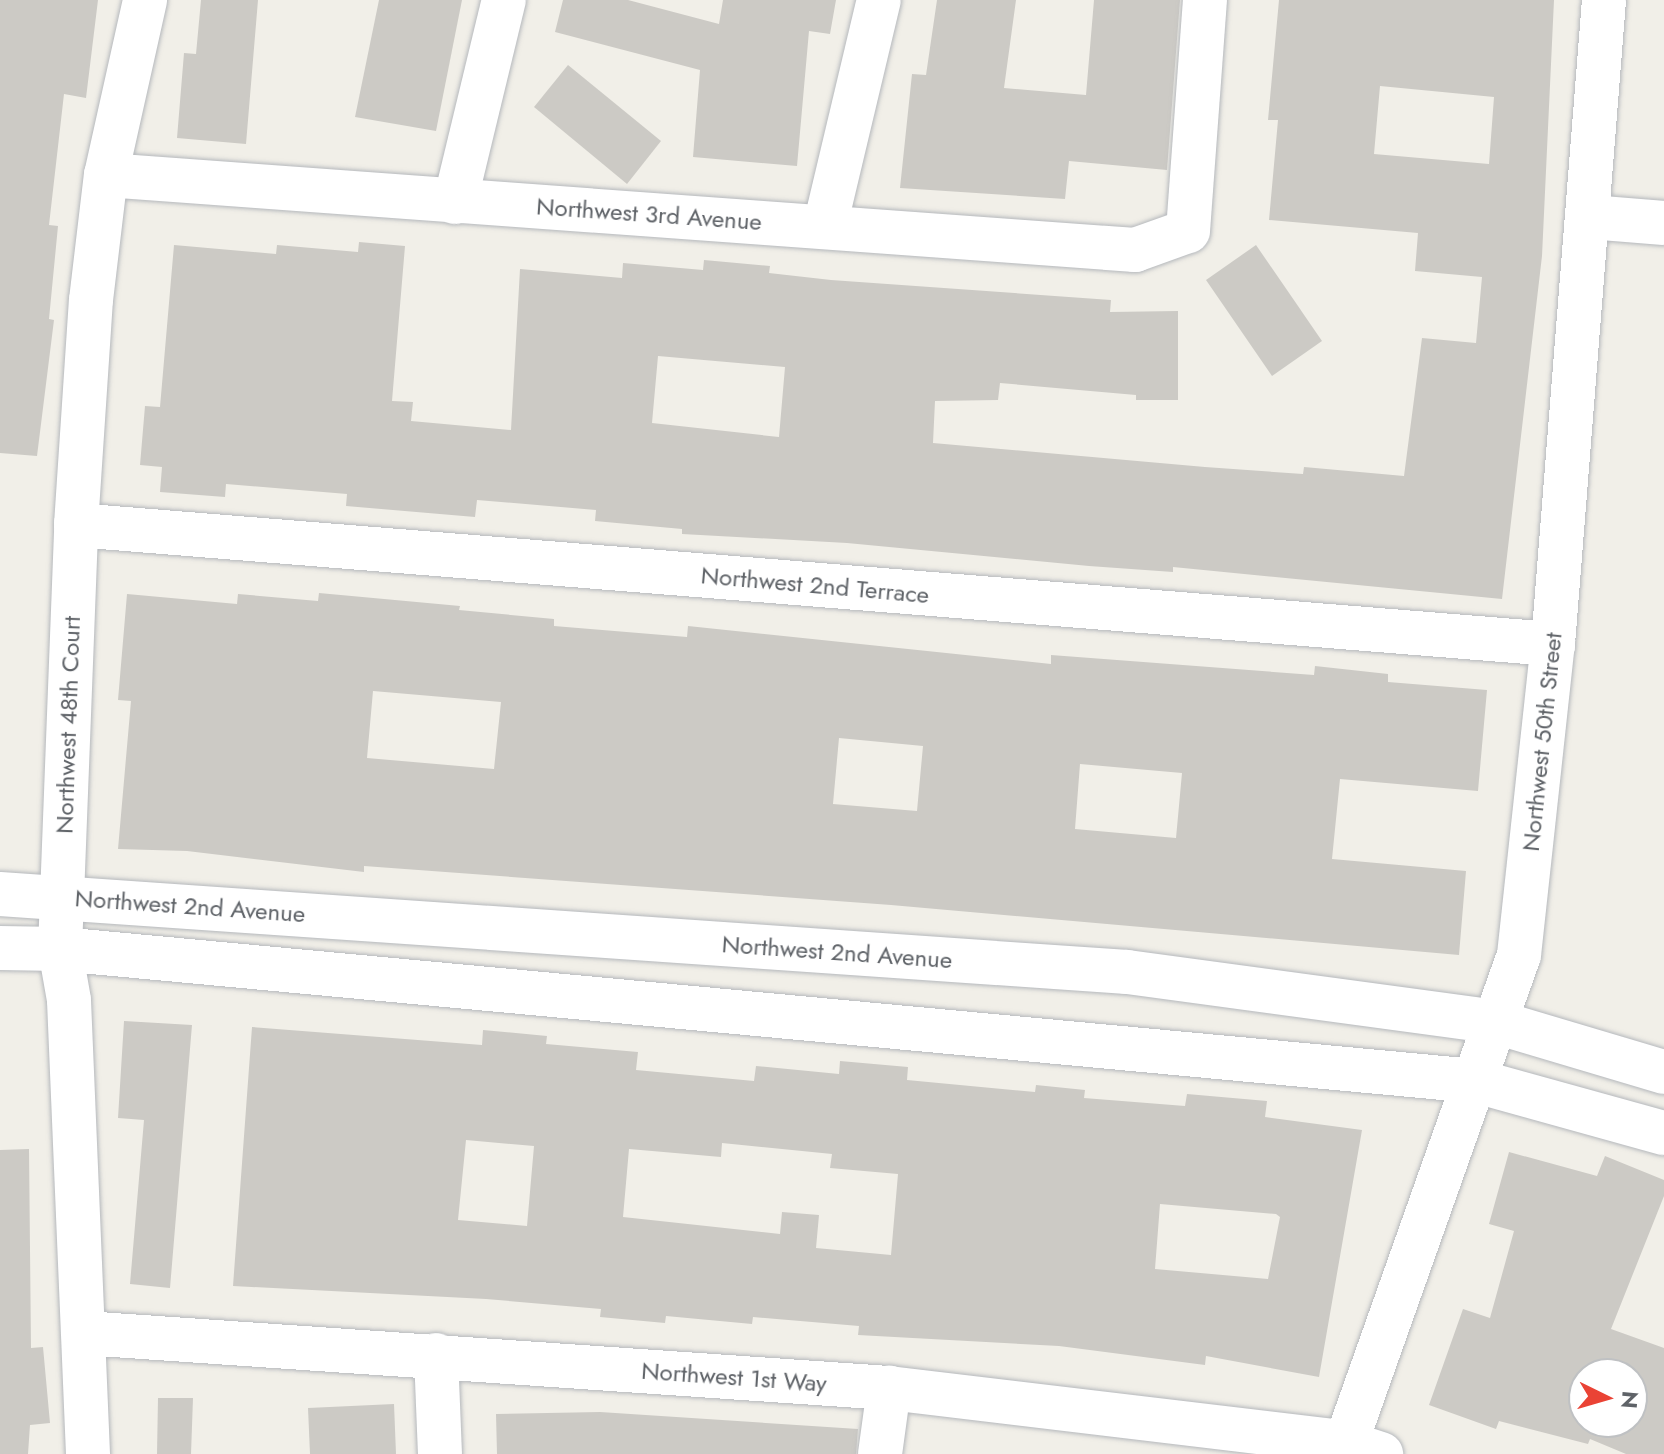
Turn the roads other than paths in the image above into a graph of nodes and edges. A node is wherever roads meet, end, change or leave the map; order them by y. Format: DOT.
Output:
graph roads {
  1 [pos="145,0"];
  2 [pos="504,0"];
  3 [pos="879,0"];
  4 [pos="1205,0"];
  5 [pos="1604,0"];
  6 [pos="106,175"];
  7 [pos="455,202"];
  8 [pos="1590,217"];
  9 [pos="1664,223"];
  10 [pos="825,226"];
  11 [pos="76,525"];
  12 [pos="1553,644"];
  13 [pos="0,894"];
  14 [pos="62,896"];
  15 [pos="0,948"];
  16 [pos="60,949"];
  17 [pos="1496,1022"];
  18 [pos="1664,1072"];
  19 [pos="1476,1081"];
  20 [pos="1664,1133"];
  21 [pos="84,1333"];
  22 [pos="436,1355"];
  23 [pos="889,1388"];
  24 [pos="1356,1450"];
  25 [pos="88,1454"];
  26 [pos="440,1454"];
  27 [pos="880,1454"];
  1 -- 6 [label="street, Northwest 48th Court"];
  2 -- 7 [label="street"];
  3 -- 10 [label="street"];
  4 -- 10 [label="street, Northwest 3rd Avenue"];
  5 -- 8 [label="street, Northwest 50th Street"];
  6 -- 7 [label="street, Northwest 3rd Avenue"];
  6 -- 11 [label="street, Northwest 48th Court"];
  7 -- 10 [label="street, Northwest 3rd Avenue"];
  8 -- 9 [label="street"];
  8 -- 12 [label="street, Northwest 50th Street"];
  11 -- 12 [label="street, Northwest 2nd Terrace"];
  11 -- 14 [label="street, Northwest 48th Court"];
  12 -- 17 [label="street, Northwest 50th Street"];
  13 -- 14 [label="street, Northwest 2nd Avenue"];
  14 -- 16 [label="street, Northwest 48th Court"];
  14 -- 17 [label="street, Northwest 2nd Avenue"];
  15 -- 16 [label="street"];
  16 -- 19 [label="street"];
  16 -- 21 [label="street, Northwest 48th Court"];
  17 -- 18 [label="street, Northwest 2nd Avenue"];
  17 -- 19 [label="street, Northwest 50th Street"];
  19 -- 20 [label="street"];
  19 -- 24 [label="street, Northwest 50th Street"];
  21 -- 22 [label="street, Northwest 1st Way"];
  21 -- 25 [label="street, Northwest 48th Court"];
  22 -- 23 [label="street, Northwest 1st Way"];
  22 -- 26 [label="street"];
  23 -- 24 [label="street, Northwest 1st Way"];
  23 -- 27 [label="street"];
}
